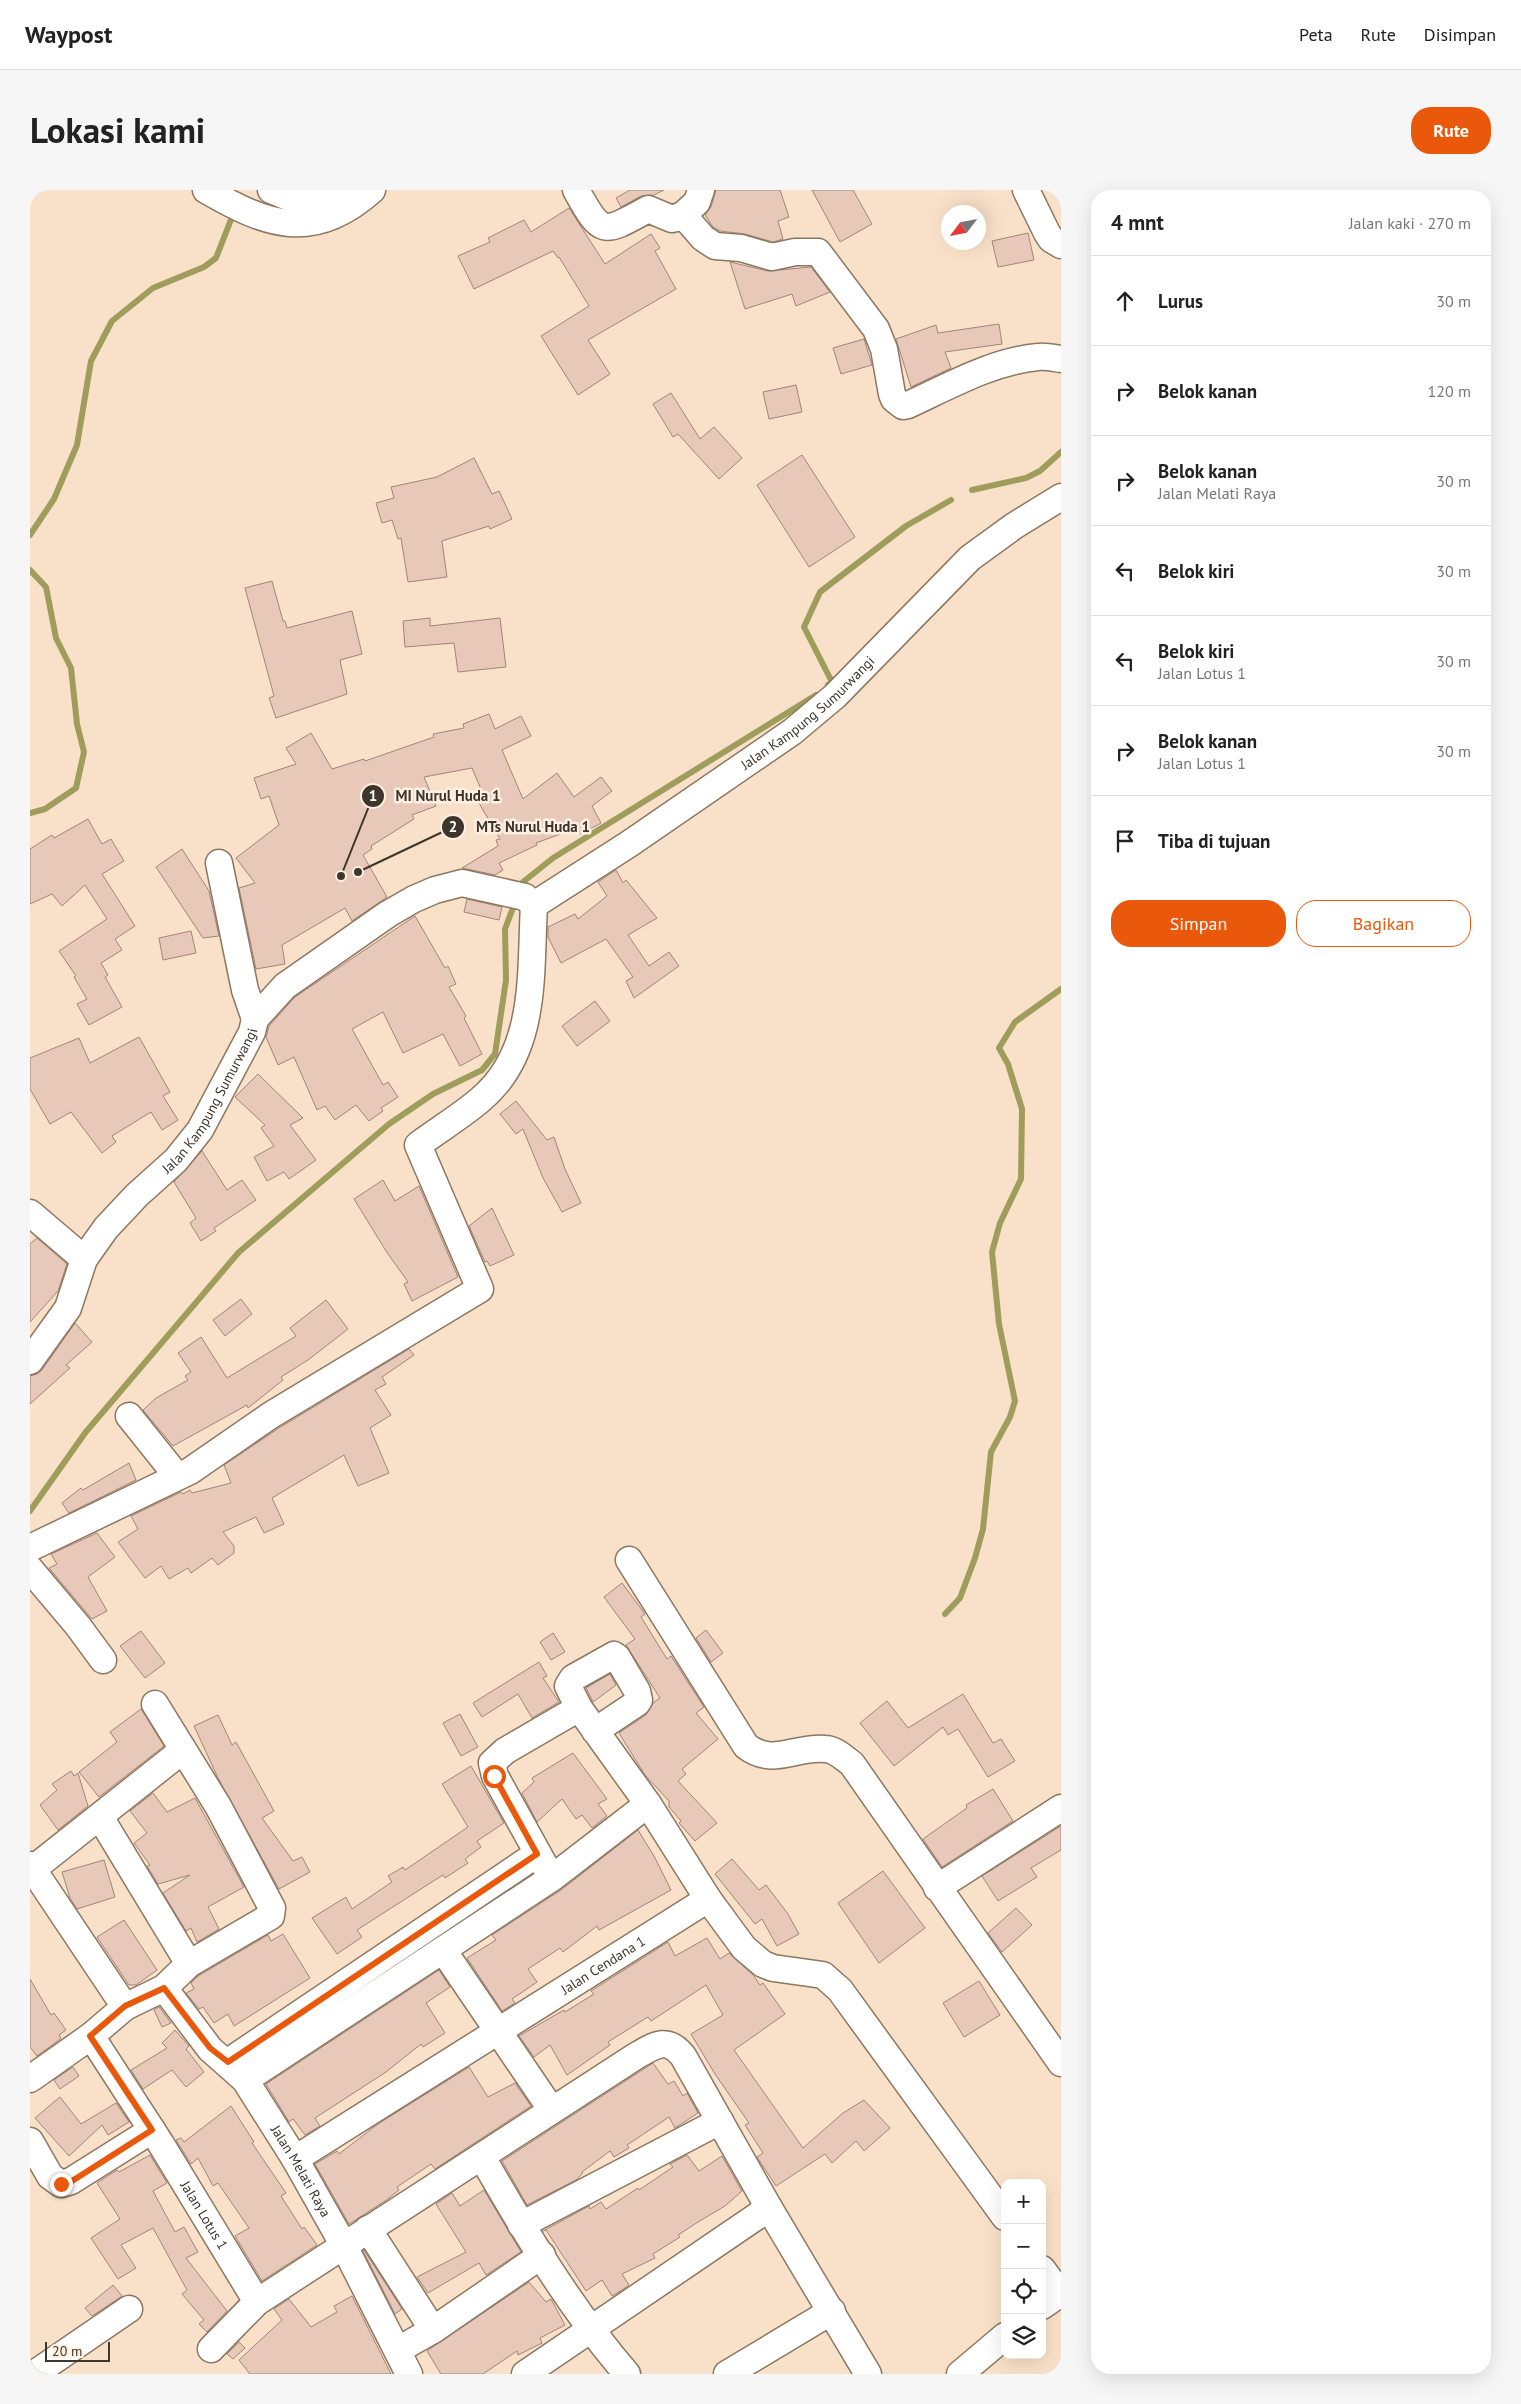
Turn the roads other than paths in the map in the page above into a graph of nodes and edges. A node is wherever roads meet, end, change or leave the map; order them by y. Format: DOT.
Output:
graph roads {
  1 [pos="206,190"];
  2 [pos="271,190"];
  3 [pos="342,190"];
  4 [pos="372,190"];
  5 [pos="576,190"];
  6 [pos="701,190"];
  7 [pos="1026,190"];
  8 [pos="246,205"];
  9 [pos="683,215"];
  10 [pos="1061,245"];
  11 [pos="1061,359"];
  12 [pos="1061,497"];
  13 [pos="220,863"];
  14 [pos="530,901"];
  15 [pos="255,1019"];
  16 [pos="30,1214"];
  17 [pos="84,1259"];
  18 [pos="30,1361"];
  19 [pos="129,1416"];
  20 [pos="177,1476"];
  21 [pos="30,1548"];
  22 [pos="629,1560"];
  23 [pos="30,1569"];
  24 [pos="104,1660"];
  25 [pos="155,1704"];
  26 [pos="578,1708"];
  27 [pos="595,1732"];
  28 [pos="183,1750"];
  29 [pos="648,1804"];
  30 [pos="1061,1808"];
  31 [pos="100,1817"];
  32 [pos="537,1854"];
  33 [pos="32,1867"];
  34 [pos="552,1878"];
  35 [pos="937,1888"];
  36 [pos="708,1899"];
  37 [pos="443,1950"];
  38 [pos="381,1959"];
  39 [pos="189,1964"];
  40 [pos="395,1981"];
  41 [pos="164,1988"];
  42 [pos="125,2006"];
  43 [pos="497,2030"];
  44 [pos="90,2036"];
  45 [pos="1061,2062"];
  46 [pos="237,2071"];
  47 [pos="32,2074"];
  48 [pos="551,2109"];
  49 [pos="720,2121"];
  50 [pos="152,2130"];
  51 [pos="30,2141"];
  52 [pos="482,2157"];
  53 [pos="295,2159"];
  54 [pos="769,2208"];
  55 [pos="1001,2211"];
  56 [pos="521,2225"];
  57 [pos="368,2229"];
  58 [pos="343,2244"];
  59 [pos="542,2255"];
  60 [pos="1046,2278"];
  61 [pos="1054,2297"];
  62 [pos="257,2302"];
  63 [pos="129,2309"];
  64 [pos="832,2311"];
  65 [pos="590,2328"];
  66 [pos="433,2330"];
  67 [pos="1001,2340"];
  68 [pos="212,2349"];
  69 [pos="398,2350"];
  70 [pos="739,2371"];
  71 [pos="970,2371"];
  72 [pos="34,2374"];
  73 [pos="409,2374"];
  74 [pos="525,2374"];
  75 [pos="627,2374"];
  76 [pos="868,2374"];
  1 -- 8 [label="street"];
  2 -- 3 [label="street"];
  4 -- 8 [label="street"];
  5 -- 9 [label="street"];
  6 -- 9 [label="street"];
  7 -- 10 [label="street"];
  9 -- 11 [label="street"];
  12 -- 14 [label="street, Jalan Kampung Sumurwangi"];
  13 -- 15 [label="street"];
  14 -- 15 [label="street, Jalan Kampung Sumurwangi"];
  14 -- 20 [label="street"];
  15 -- 17 [label="street, Jalan Kampung Sumurwangi"];
  16 -- 17 [label="street"];
  17 -- 18 [label="street, Jalan Kampung Sumurwangi"];
  19 -- 20 [label="street"];
  20 -- 21 [label="street"];
  22 -- 35 [label="street"];
  23 -- 24 [label="street"];
  25 -- 28 [label="street"];
  26 -- 27 [label="street"];
  26 -- 27 [label="street"];
  26 -- 32 [label="street"];
  27 -- 29 [label="street"];
  28 -- 31 [label="street"];
  28 -- 39 [label="street"];
  29 -- 34 [label="street"];
  29 -- 36 [label="street"];
  30 -- 35 [label="street"];
  31 -- 33 [label="street"];
  31 -- 39 [label="street"];
  32 -- 34 [label="street"];
  32 -- 38 [label="street"];
  33 -- 42 [label="street"];
  34 -- 37 [label="street"];
  35 -- 45 [label="street"];
  36 -- 43 [label="street, Jalan Cendana 1"];
  36 -- 55 [label="street"];
  37 -- 40 [label="street"];
  37 -- 43 [label="street"];
  38 -- 40 [label="street"];
  38 -- 46 [label="street"];
  39 -- 41 [label="street"];
  40 -- 46 [label="street"];
  41 -- 42 [label="street"];
  41 -- 46 [label="street, Jalan Melati Raya"];
  42 -- 44 [label="street"];
  43 -- 48 [label="street"];
  43 -- 53 [label="street, Jalan Cendana 1"];
  44 -- 47 [label="street"];
  44 -- 50 [label="street, Jalan Lotus 1"];
  46 -- 53 [label="street, Jalan Melati Raya"];
  48 -- 49 [label="street"];
  48 -- 52 [label="street"];
  49 -- 54 [label="street"];
  49 -- 56 [label="street"];
  50 -- 51 [label="street"];
  50 -- 62 [label="street, Jalan Lotus 1"];
  52 -- 56 [label="street"];
  52 -- 57 [label="street"];
  53 -- 58 [label="street, Jalan Melati Raya"];
  54 -- 64 [label="street"];
  54 -- 65 [label="street"];
  56 -- 59 [label="street"];
  57 -- 58 [label="street"];
  57 -- 66 [label="street"];
  58 -- 62 [label="street"];
  58 -- 69 [label="street, Jalan Melati Raya"];
  59 -- 65 [label="street"];
  59 -- 66 [label="street"];
  60 -- 61 [label="street"];
  62 -- 68 [label="street"];
  63 -- 72 [label="street"];
  64 -- 70 [label="street"];
  64 -- 76 [label="street"];
  65 -- 74 [label="street"];
  65 -- 75 [label="street"];
  66 -- 69 [label="street"];
  67 -- 71 [label="street"];
  69 -- 73 [label="street, Jalan Melati Raya"];
}
